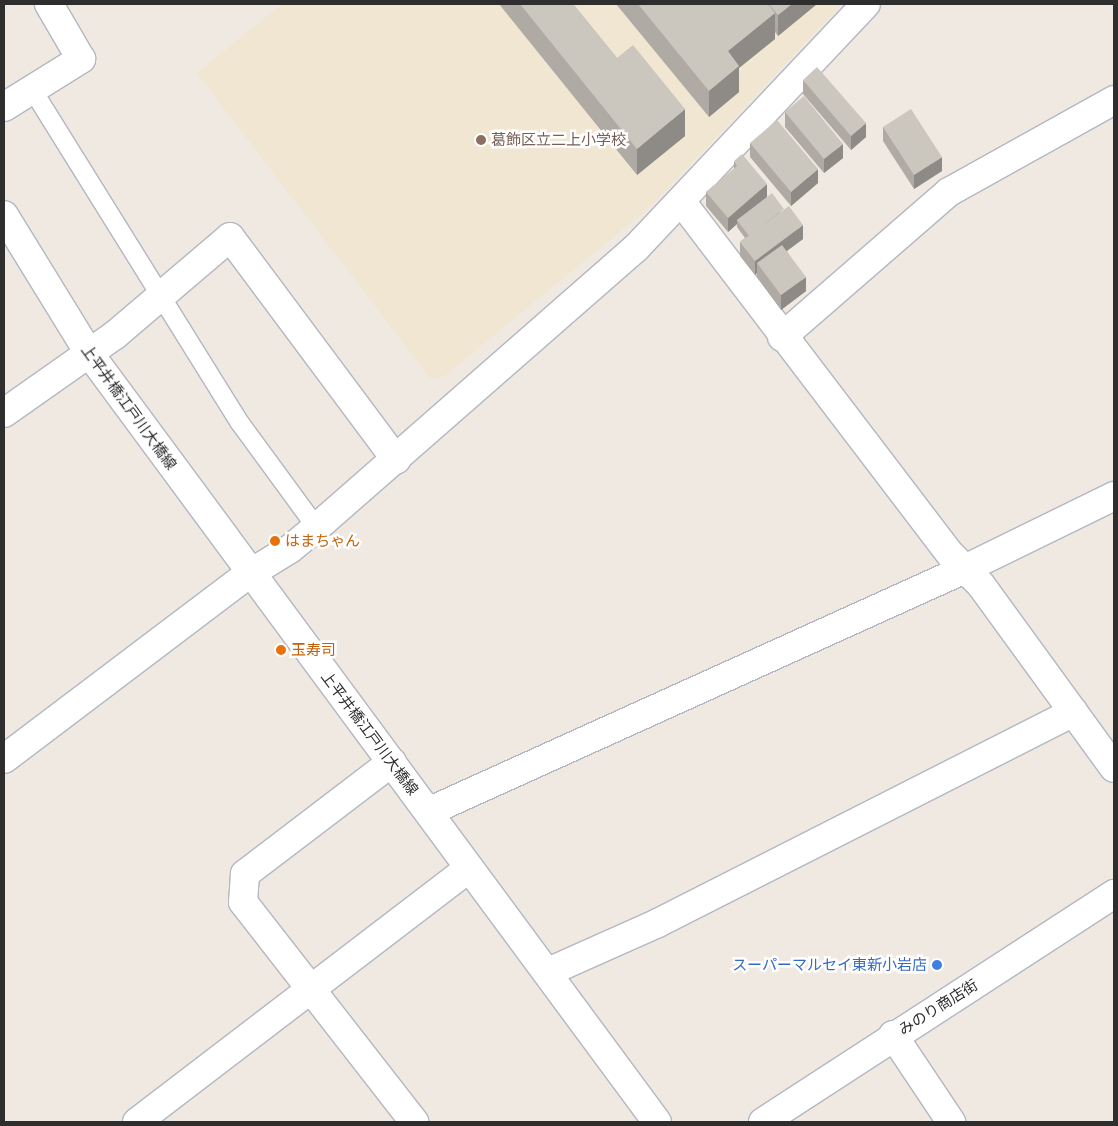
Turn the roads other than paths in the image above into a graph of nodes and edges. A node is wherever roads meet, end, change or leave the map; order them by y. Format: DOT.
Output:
graph roads {
  1 [pos="50,4"];
  2 [pos="866,4"];
  3 [pos="32,90"];
  4 [pos="1114,100"];
  5 [pos="4,107"];
  6 [pos="681,201"];
  7 [pos="4,215"];
  8 [pos="160,297"];
  9 [pos="782,336"];
  10 [pos="89,353"];
  11 [pos="4,413"];
  12 [pos="396,460"];
  13 [pos="1114,496"];
  14 [pos="316,527"];
  15 [pos="965,569"];
  16 [pos="249,574"];
  17 [pos="1074,712"];
  18 [pos="4,759"];
  19 [pos="392,762"];
  20 [pos="1114,768"];
  21 [pos="430,811"];
  22 [pos="469,868"];
  23 [pos="1114,894"];
  24 [pos="548,972"];
  25 [pos="310,990"];
  26 [pos="893,1035"];
  27 [pos="137,1122"];
  28 [pos="414,1122"];
  29 [pos="657,1122"];
  30 [pos="762,1122"];
  31 [pos="952,1122"];
  1 -- 3 [label="street"];
  2 -- 6 [label="street"];
  3 -- 5 [label="street"];
  3 -- 8 [label="lane"];
  4 -- 9 [label="street"];
  6 -- 9 [label="street"];
  6 -- 12 [label="street"];
  7 -- 10 [label="street, 上平井橋江戸川大橋線"];
  8 -- 10 [label="street"];
  8 -- 12 [label="street"];
  8 -- 14 [label="lane"];
  9 -- 15 [label="street"];
  10 -- 11 [label="street"];
  10 -- 16 [label="street, 上平井橋江戸川大橋線"];
  12 -- 14 [label="street"];
  13 -- 15 [label="street"];
  14 -- 16 [label="street"];
  15 -- 17 [label="street"];
  15 -- 21 [label="street"];
  16 -- 18 [label="street"];
  16 -- 19 [label="street, 上平井橋江戸川大橋線"];
  17 -- 20 [label="street"];
  17 -- 24 [label="street"];
  19 -- 21 [label="street, 上平井橋江戸川大橋線"];
  19 -- 25 [label="street"];
  21 -- 22 [label="street, 上平井橋江戸川大橋線"];
  22 -- 24 [label="street, 上平井橋江戸川大橋線"];
  22 -- 25 [label="street"];
  23 -- 26 [label="street, みのり商店街"];
  24 -- 29 [label="street, 上平井橋江戸川大橋線"];
  25 -- 27 [label="street"];
  25 -- 28 [label="street"];
  26 -- 30 [label="street, みのり商店街"];
  26 -- 31 [label="street"];
}
